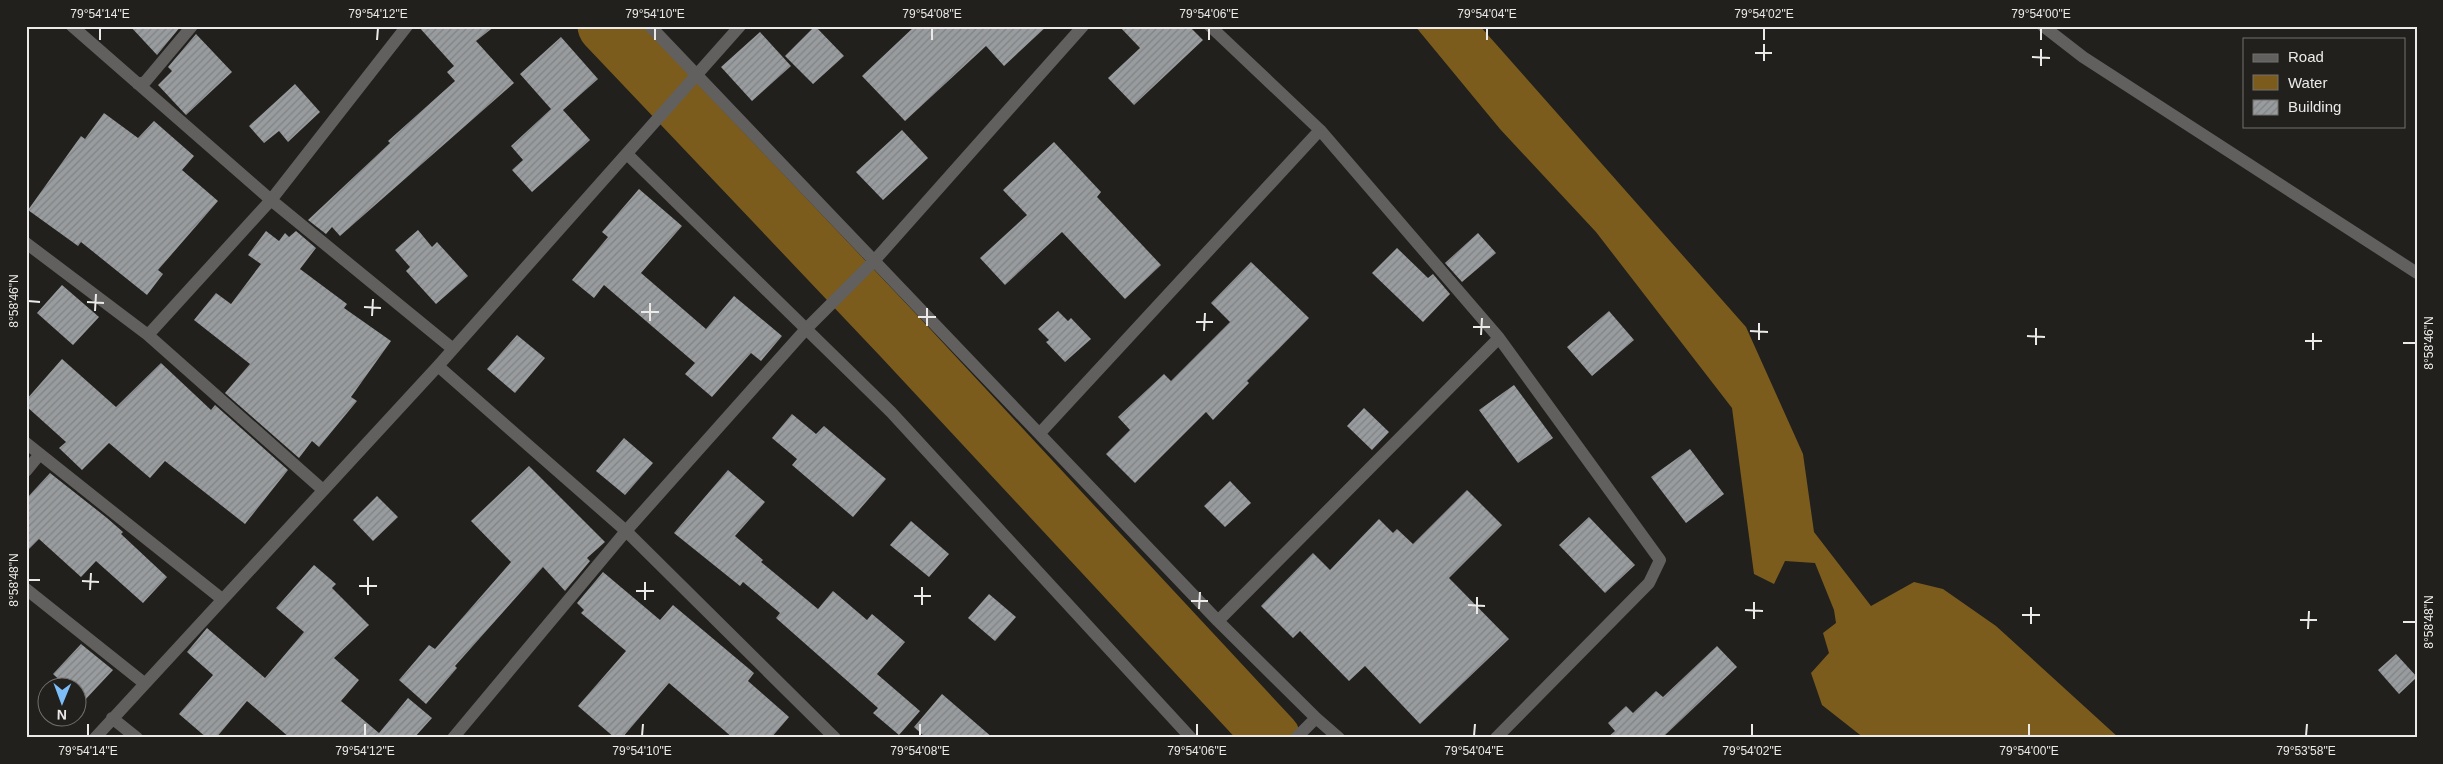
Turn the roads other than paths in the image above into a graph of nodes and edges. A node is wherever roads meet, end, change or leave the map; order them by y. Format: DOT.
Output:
graph roads {
  1 [pos="72,26"];
  2 [pos="192,26"];
  3 [pos="407,26"];
  4 [pos="650,26"];
  5 [pos="740,26"];
  6 [pos="1083,26"];
  7 [pos="1210,26"];
  8 [pos="2043,26"];
  9 [pos="696,75"];
  10 [pos="138,84"];
  11 [pos="1320,130"];
  12 [pos="627,154"];
  13 [pos="271,200"];
  14 [pos="26,243"];
  15 [pos="874,261"];
  16 [pos="2417,273"];
  17 [pos="806,329"];
  18 [pos="148,335"];
  19 [pos="1499,338"];
  20 [pos="453,349"];
  21 [pos="438,366"];
  22 [pos="1040,433"];
  23 [pos="26,443"];
  24 [pos="40,454"];
  25 [pos="26,472"];
  26 [pos="323,490"];
  27 [pos="626,532"];
  28 [pos="26,589"];
  29 [pos="222,599"];
  30 [pos="1218,621"];
  31 [pos="144,683"];
  32 [pos="112,718"];
  33 [pos="1316,718"];
  34 [pos="832,737"];
  35 [pos="95,738"];
  36 [pos="137,738"];
  37 [pos="453,738"];
  38 [pos="1191,738"];
  39 [pos="1296,738"];
  40 [pos="1339,738"];
  41 [pos="1496,738"];
  1 -- 10 [label="street"];
  2 -- 10 [label="street"];
  3 -- 13 [label="street"];
  4 -- 9 [label="street"];
  5 -- 9 [label="street"];
  6 -- 15 [label="street"];
  7 -- 11 [label="street"];
  8 -- 16 [label="street"];
  9 -- 12 [label="street"];
  9 -- 15 [label="street"];
  10 -- 13 [label="street"];
  11 -- 19 [label="street"];
  11 -- 22 [label="street"];
  12 -- 17 [label="street"];
  12 -- 20 [label="street"];
  13 -- 18 [label="street"];
  13 -- 20 [label="street"];
  14 -- 18 [label="street"];
  15 -- 17 [label="street"];
  15 -- 22 [label="street"];
  17 -- 27 [label="street"];
  17 -- 38 [label="street"];
  18 -- 26 [label="street"];
  19 -- 30 [label="street"];
  19 -- 41 [label="street"];
  20 -- 21 [label="street"];
  21 -- 26 [label="street"];
  21 -- 27 [label="street"];
  22 -- 30 [label="street"];
  23 -- 24 [label="street"];
  24 -- 25 [label="street"];
  24 -- 29 [label="street"];
  26 -- 29 [label="street"];
  27 -- 34 [label="street"];
  27 -- 37 [label="street"];
  28 -- 31 [label="street"];
  29 -- 31 [label="street"];
  30 -- 33 [label="street"];
  31 -- 32 [label="street"];
  32 -- 35 [label="street"];
  32 -- 36 [label="street"];
  33 -- 39 [label="street"];
  33 -- 40 [label="street"];
}
